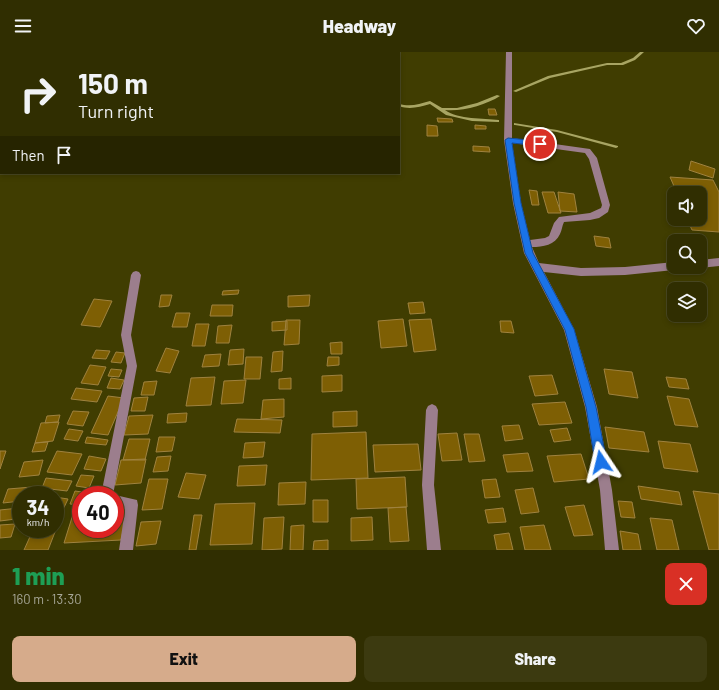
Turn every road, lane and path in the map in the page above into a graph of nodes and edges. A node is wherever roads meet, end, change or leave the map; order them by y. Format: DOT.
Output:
graph roads {
  1 [pos="509,52"];
  2 [pos="508,140"];
  3 [pos="527,244"];
  4 [pos="719,262"];
  5 [pos="707,263"];
  6 [pos="536,267"];
  7 [pos="667,267"];
  8 [pos="136,275"];
  9 [pos="432,410"];
  10 [pos="109,486"];
  11 [pos="124,503"];
  12 [pos="126,550"];
  13 [pos="434,550"];
  14 [pos="612,550"];
  1 -- 2 [label="street"];
  2 -- 3 [label="street"];
  2 -- 3 [label="street"];
  3 -- 6 [label="street"];
  4 -- 5 [label="street"];
  6 -- 7 [label="street"];
  6 -- 14 [label="street"];
  8 -- 10 [label="street"];
  9 -- 13 [label="street"];
  11 -- 12 [label="street"];
}
